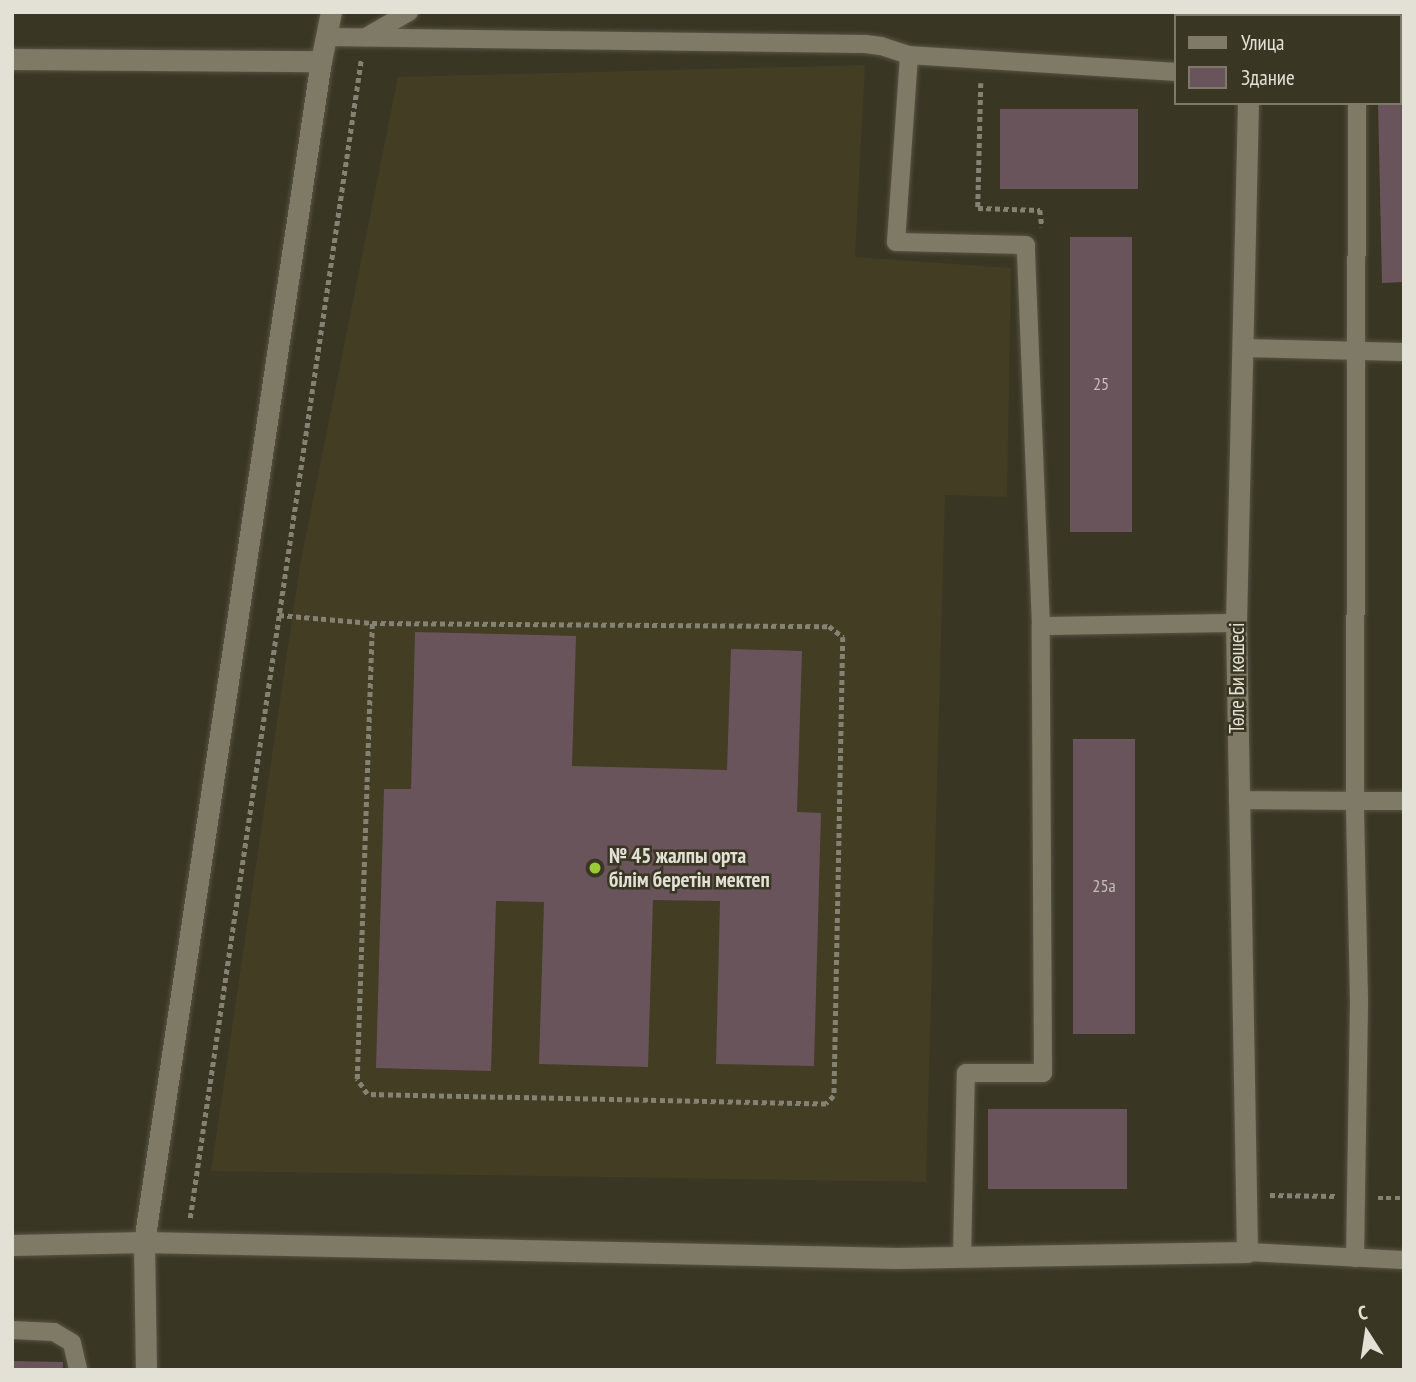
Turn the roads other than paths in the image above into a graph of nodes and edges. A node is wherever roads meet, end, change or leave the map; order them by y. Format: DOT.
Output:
graph roads {
  1 [pos="331,12"];
  2 [pos="409,12"];
  3 [pos="326,37"];
  4 [pos="364,38"];
  5 [pos="909,55"];
  6 [pos="12,59"];
  7 [pos="321,61"];
  8 [pos="1174,72"];
  9 [pos="1248,105"];
  10 [pos="1357,105"];
  11 [pos="1244,348"];
  12 [pos="1404,352"];
  13 [pos="1357,353"];
  14 [pos="1236,623"];
  15 [pos="1041,626"];
  16 [pos="1238,800"];
  17 [pos="1355,801"];
  18 [pos="1404,801"];
  19 [pos="144,1242"];
  20 [pos="12,1245"];
  21 [pos="1247,1252"];
  22 [pos="962,1257"];
  23 [pos="1355,1258"];
  24 [pos="1404,1260"];
  25 [pos="12,1330"];
  26 [pos="78,1370"];
  27 [pos="146,1370"];
  1 -- 3 [label="street"];
  2 -- 4 [label="lane"];
  3 -- 4 [label="lane"];
  3 -- 7 [label="street"];
  4 -- 5 [label="lane"];
  5 -- 8 [label="lane"];
  5 -- 15 [label="lane"];
  6 -- 7 [label="street"];
  7 -- 19 [label="street"];
  9 -- 11 [label="street, Төле Би көшесі"];
  10 -- 13 [label="lane"];
  11 -- 13 [label="lane"];
  11 -- 14 [label="street, Төле Би көшесі"];
  12 -- 13 [label="lane"];
  13 -- 17 [label="lane"];
  14 -- 15 [label="lane"];
  14 -- 16 [label="street, Төле Би көшесі"];
  15 -- 22 [label="lane"];
  16 -- 17 [label="lane"];
  16 -- 21 [label="street, Төле Би көшесі"];
  17 -- 18 [label="lane"];
  17 -- 23 [label="lane"];
  19 -- 20 [label="street"];
  19 -- 22 [label="street"];
  19 -- 27 [label="street"];
  21 -- 22 [label="street"];
  21 -- 23 [label="lane"];
  23 -- 24 [label="lane"];
  25 -- 26 [label="lane"];
}
